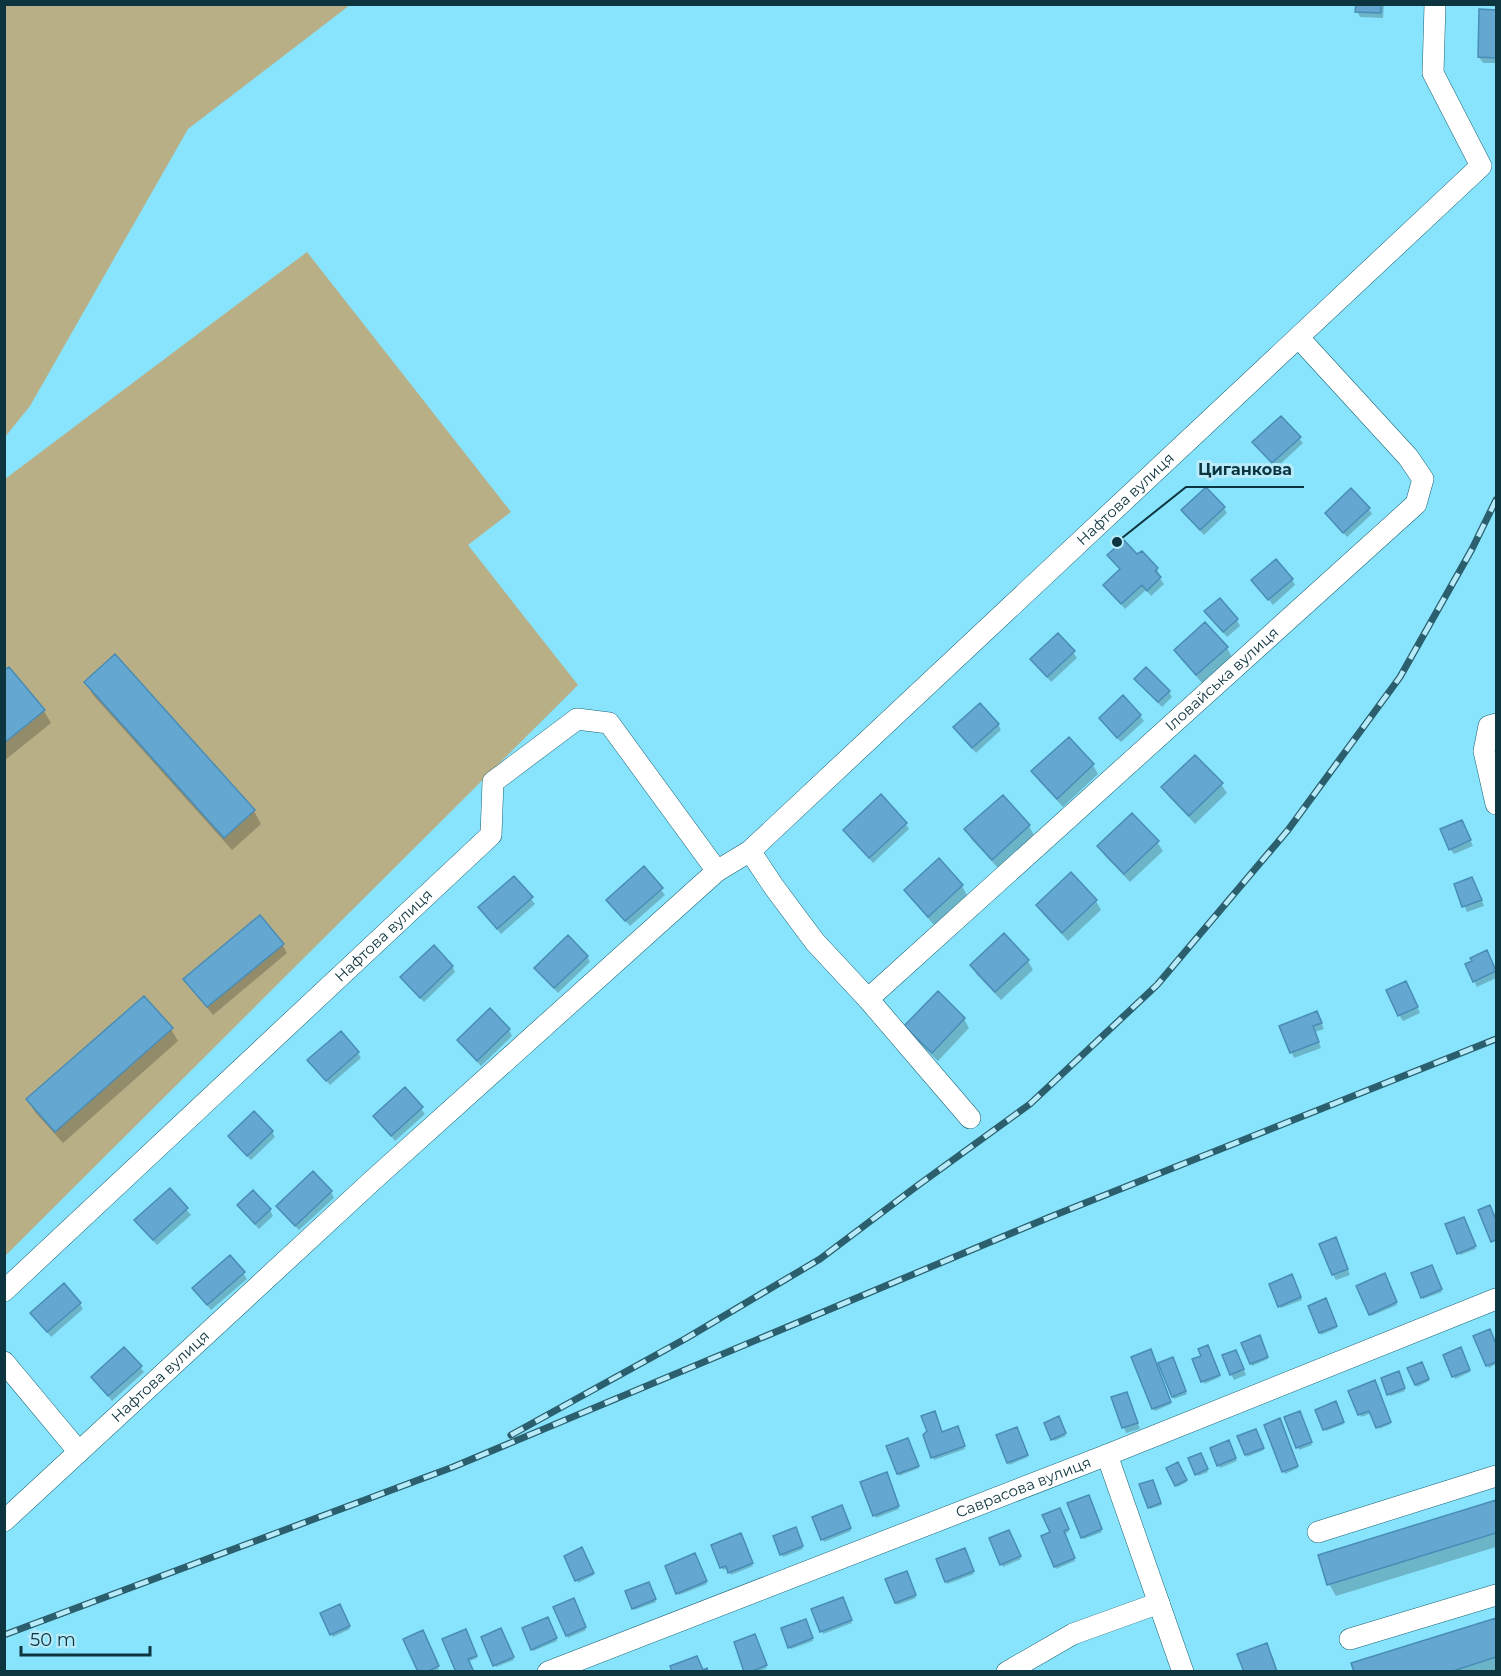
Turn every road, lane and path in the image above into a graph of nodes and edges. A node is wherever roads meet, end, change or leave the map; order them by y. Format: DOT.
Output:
graph roads {
  1 [pos="1435,4"];
  2 [pos="1489,169"];
  3 [pos="1299,338"];
  4 [pos="1497,724"];
  5 [pos="1497,804"];
  6 [pos="750,851"];
  7 [pos="717,871"];
  8 [pos="868,999"];
  9 [pos="970,1118"];
  10 [pos="4,1291"];
  11 [pos="1497,1299"];
  12 [pos="4,1362"];
  13 [pos="79,1452"];
  14 [pos="1107,1455"];
  15 [pos="1497,1476"];
  16 [pos="4,1521"];
  17 [pos="1318,1532"];
  18 [pos="1497,1595"];
  19 [pos="1159,1604"];
  20 [pos="1350,1639"];
  21 [pos="548,1671"];
  22 [pos="1007,1671"];
  23 [pos="1183,1671"];
  1 -- 2 [label="street, Нафтова вулиця"];
  2 -- 3 [label="street, Нафтова вулиця"];
  3 -- 6 [label="street, Нафтова вулиця"];
  3 -- 8 [label="street, Іловайська вулиця"];
  4 -- 5 [label="street"];
  6 -- 7 [label="street, Нафтова вулиця"];
  6 -- 8 [label="street"];
  7 -- 10 [label="street, Нафтова вулиця"];
  7 -- 13 [label="street, Нафтова вулиця"];
  8 -- 9 [label="street"];
  11 -- 14 [label="street, Саврасова вулиця"];
  12 -- 13 [label="street"];
  13 -- 16 [label="street, Нафтова вулиця"];
  14 -- 19 [label="street"];
  14 -- 21 [label="street, Саврасова вулиця"];
  15 -- 17 [label="street"];
  18 -- 20 [label="street"];
  19 -- 22 [label="street"];
  19 -- 23 [label="street"];
}
